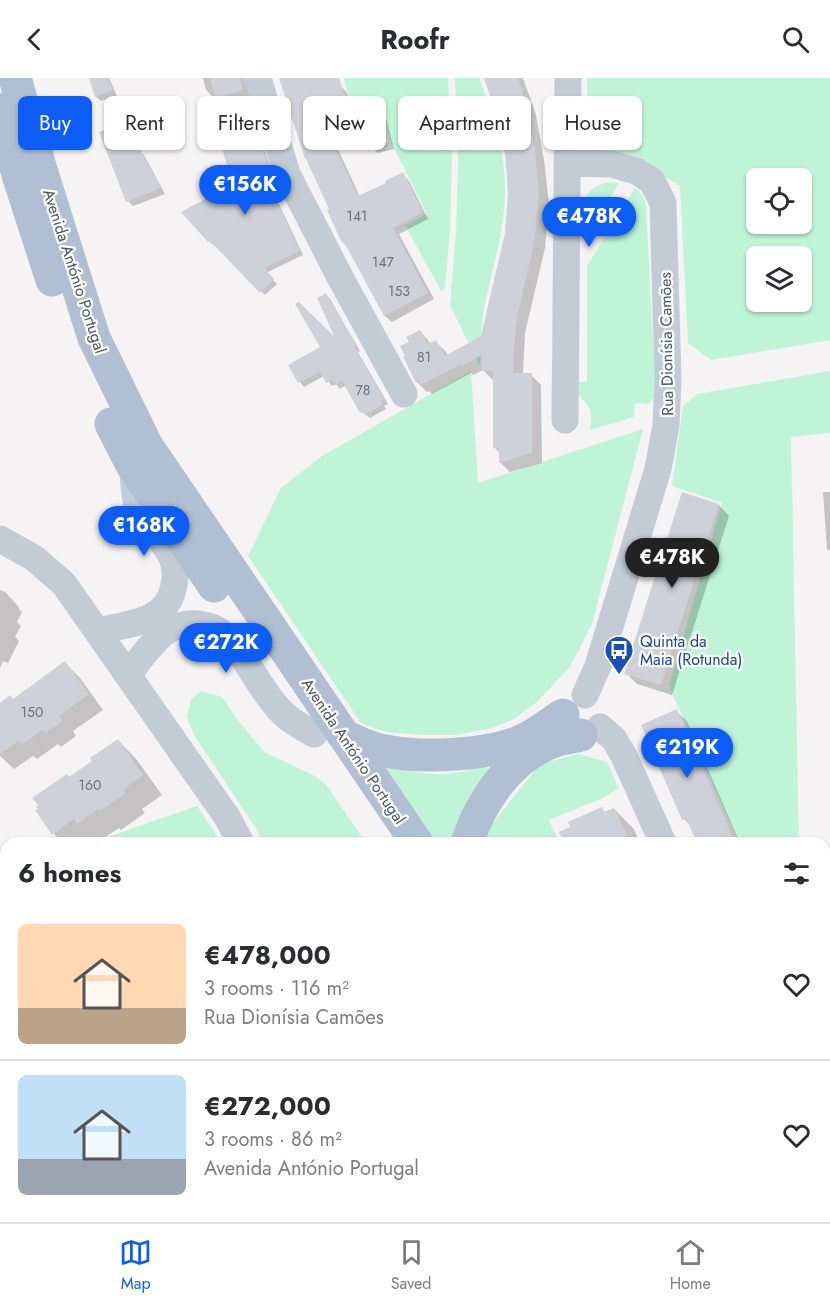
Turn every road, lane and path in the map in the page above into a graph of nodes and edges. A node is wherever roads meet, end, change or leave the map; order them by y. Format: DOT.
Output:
graph roads {
  1 [pos="15,78"];
  2 [pos="258,78"];
  3 [pos="568,78"];
  4 [pos="0,110"];
  5 [pos="567,164"];
  6 [pos="404,394"];
  7 [pos="565,420"];
  8 [pos="132,465"];
  9 [pos="0,539"];
  10 [pos="98,631"];
  11 [pos="128,675"];
  12 [pos="582,718"];
  13 [pos="329,734"];
  14 [pos="238,837"];
  15 [pos="387,837"];
  16 [pos="412,837"];
  17 [pos="469,837"];
  18 [pos="660,837"];
  1 -- 13 [label="main road, Avenida António Portugal"];
  2 -- 6 [label="street"];
  3 -- 5 [label="street"];
  4 -- 8 [label="main road, Avenida António Portugal"];
  5 -- 7 [label="street"];
  5 -- 12 [label="street, Rua Dionísia Camões"];
  8 -- 10 [label="street"];
  8 -- 13 [label="main road, Avenida António Portugal"];
  9 -- 10 [label="street"];
  10 -- 11 [label="street"];
  11 -- 13 [label="street"];
  11 -- 14 [label="street"];
  12 -- 13 [label="main road"];
  12 -- 17 [label="main road"];
  12 -- 18 [label="street"];
  13 -- 15 [label="main road, Avenida António Portugal"];
  13 -- 16 [label="main road, Avenida António Portugal"];
}
